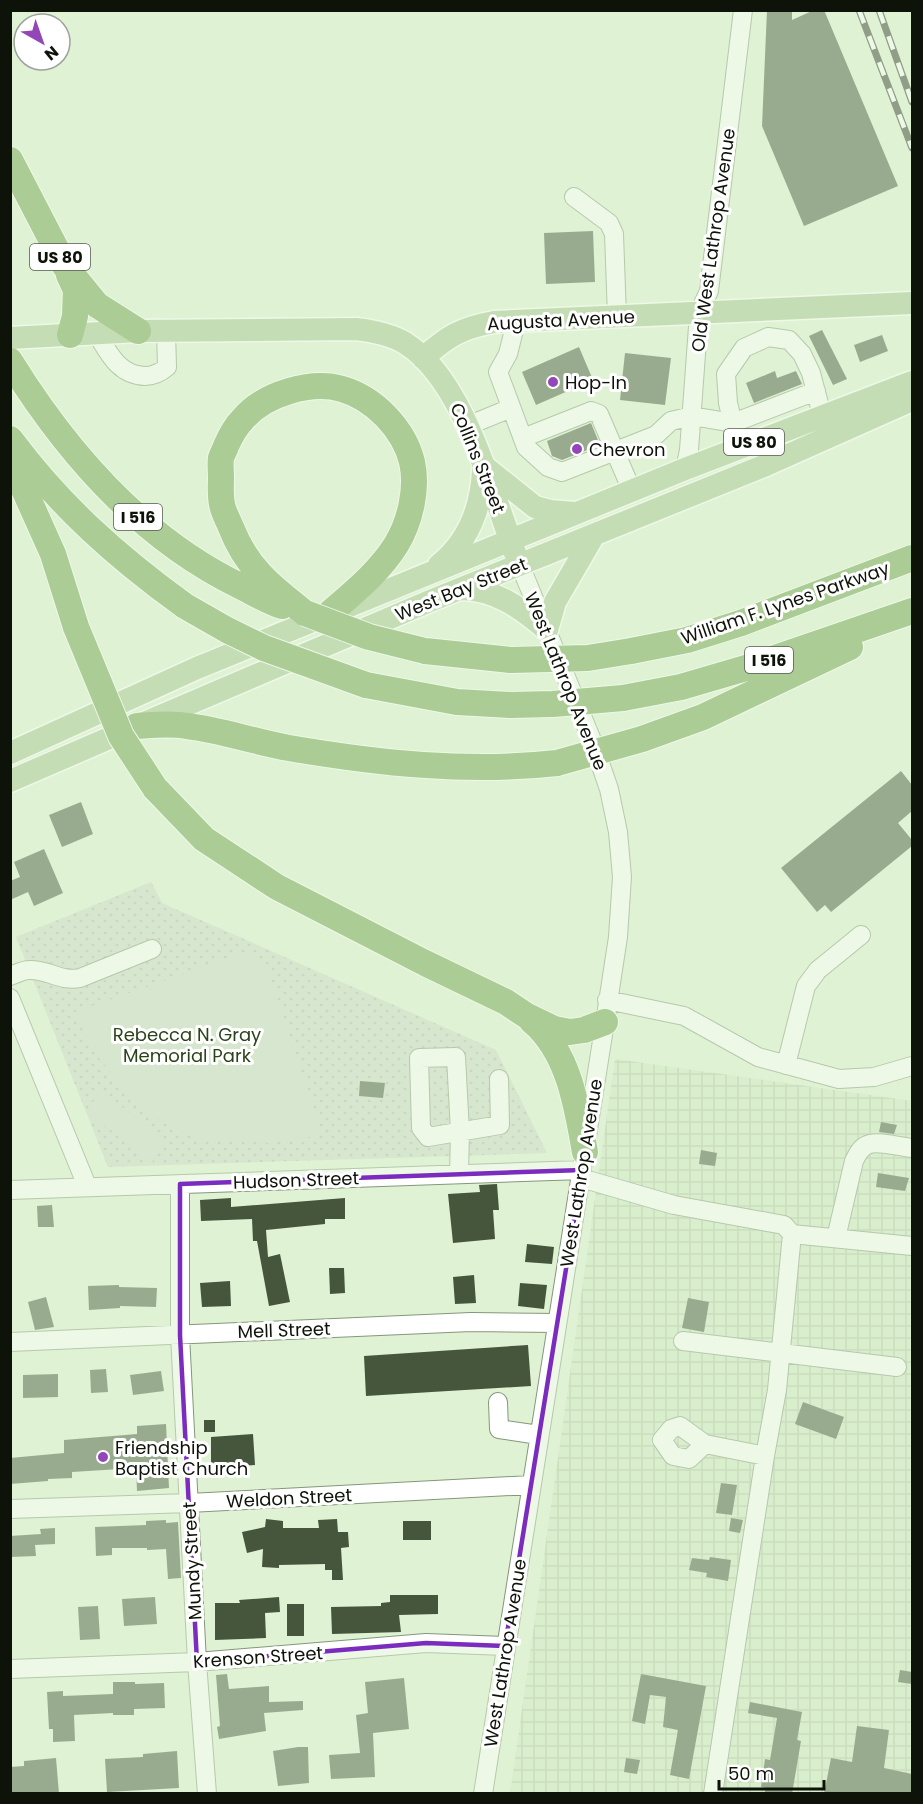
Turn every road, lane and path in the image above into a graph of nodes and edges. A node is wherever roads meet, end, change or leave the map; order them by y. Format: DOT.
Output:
graph roads {
  1 [pos="743,11"];
  2 [pos="10,160"];
  3 [pos="574,198"];
  4 [pos="65,266"];
  5 [pos="912,303"];
  6 [pos="699,313"];
  7 [pos="617,317"];
  8 [pos="516,322"];
  9 [pos="166,330"];
  10 [pos="138,331"];
  11 [pos="97,334"];
  12 [pos="70,335"];
  13 [pos="10,338"];
  14 [pos="423,358"];
  15 [pos="10,361"];
  16 [pos="912,382"];
  17 [pos="816,390"];
  18 [pos="912,400"];
  19 [pos="512,408"];
  20 [pos="822,415"];
  21 [pos="692,416"];
  22 [pos="733,423"];
  23 [pos="467,426"];
  24 [pos="523,438"];
  25 [pos="10,439"];
  26 [pos="739,448"];
  27 [pos="616,451"];
  28 [pos="10,458"];
  29 [pos="483,466"];
  30 [pos="685,469"];
  31 [pos="632,490"];
  32 [pos="576,513"];
  33 [pos="594,535"];
  34 [pos="510,540"];
  35 [pos="912,558"];
  36 [pos="520,565"];
  37 [pos="433,571"];
  38 [pos="460,589"];
  39 [pos="276,597"];
  40 [pos="912,610"];
  41 [pos="330,613"];
  42 [pos="912,620"];
  43 [pos="547,630"];
  44 [pos="137,726"];
  45 [pos="10,753"];
  46 [pos="10,781"];
  47 [pos="861,935"];
  48 [pos="152,949"];
  49 [pos="10,976"];
  50 [pos="10,998"];
  51 [pos="606,1011"];
  52 [pos="527,1017"];
  53 [pos="786,1065"];
  54 [pos="912,1065"];
  55 [pos="499,1079"];
  56 [pos="460,1132"];
  57 [pos="912,1148"];
  58 [pos="583,1167"];
  59 [pos="459,1174"];
  60 [pos="180,1184"];
  61 [pos="87,1186"];
  62 [pos="10,1190"];
  63 [pos="792,1234"];
  64 [pos="836,1238"];
  65 [pos="912,1246"];
  66 [pos="557,1323"];
  67 [pos="180,1335"];
  68 [pos="683,1341"];
  69 [pos="10,1342"];
  70 [pos="781,1353"];
  71 [pos="897,1367"];
  72 [pos="498,1402"];
  73 [pos="539,1435"];
  74 [pos="705,1444"];
  75 [pos="765,1456"];
  76 [pos="531,1485"];
  77 [pos="189,1503"];
  78 [pos="10,1509"];
  79 [pos="505,1646"];
  80 [pos="197,1662"];
  81 [pos="10,1669"];
  82 [pos="207,1794"];
  83 [pos="483,1794"];
  84 [pos="713,1794"];
  1 -- 6 [label="street, Old West Lathrop Avenue"];
  2 -- 4 [label="highway, US 80"];
  3 -- 7 [label="street"];
  4 -- 10 [label="highway, US 80"];
  4 -- 12 [label="highway"];
  5 -- 6 [label="main road, Augusta Avenue"];
  6 -- 7 [label="main road, Augusta Avenue"];
  6 -- 21 [label="street, Old West Lathrop Avenue"];
  7 -- 8 [label="main road, Augusta Avenue"];
  8 -- 14 [label="main road, Augusta Avenue"];
  8 -- 19 [label="street"];
  9 -- 10 [label="main road"];
  9 -- 11 [label="street"];
  9 -- 14 [label="main road"];
  10 -- 11 [label="main road"];
  11 -- 12 [label="main road"];
  12 -- 13 [label="main road"];
  14 -- 23 [label="main road, Collins Street"];
  15 -- 39 [label="highway, I 516"];
  16 -- 20 [label="main road, West Bay Street / US 80"];
  17 -- 20 [label="street"];
  17 -- 22 [label="street"];
  17 -- 22 [label="street"];
  18 -- 33 [label="main road, West Bay Street / US 80"];
  19 -- 23 [label="street"];
  19 -- 24 [label="street"];
  20 -- 26 [label="main road, West Bay Street / US 80"];
  21 -- 22 [label="street"];
  21 -- 27 [label="street"];
  21 -- 30 [label="street, Old West Lathrop Avenue"];
  22 -- 26 [label="street"];
  23 -- 29 [label="main road, Collins Street"];
  24 -- 27 [label="street"];
  24 -- 27 [label="street"];
  25 -- 40 [label="highway, I 516, bridge"];
  26 -- 30 [label="main road, West Bay Street / US 80"];
  27 -- 31 [label="street"];
  28 -- 52 [label="highway, bridge"];
  29 -- 32 [label="main road"];
  29 -- 34 [label="main road, Collins Street"];
  29 -- 37 [label="main road"];
  30 -- 31 [label="main road, West Bay Street / US 80"];
  31 -- 32 [label="main road, West Bay Street / US 80"];
  32 -- 34 [label="main road, West Bay Street"];
  33 -- 36 [label="main road, West Bay Street / US 80"];
  33 -- 43 [label="main road"];
  34 -- 36 [label="main road, Collins Street"];
  34 -- 37 [label="main road, West Bay Street"];
  35 -- 39 [label="highway, William F. Lynes Parkway / I 516, bridge"];
  36 -- 38 [label="main road, West Bay Street"];
  36 -- 43 [label="street, West Lathrop Avenue"];
  37 -- 41 [label="main road, West Bay Street"];
  38 -- 43 [label="main road"];
  38 -- 44 [label="main road, West Bay Street"];
  39 -- 41 [label="highway"];
  41 -- 45 [label="main road, West Bay Street"];
  42 -- 44 [label="highway, bridge"];
  43 -- 51 [label="street, West Lathrop Avenue"];
  44 -- 46 [label="main road, West Bay Street"];
  47 -- 53 [label="street"];
  48 -- 49 [label="street"];
  50 -- 61 [label="street"];
  51 -- 52 [label="highway"];
  51 -- 53 [label="street"];
  51 -- 58 [label="street, West Lathrop Avenue"];
  52 -- 58 [label="highway"];
  53 -- 54 [label="street"];
  55 -- 56 [label="street"];
  56 -- 56 [label="street"];
  56 -- 59 [label="street"];
  57 -- 64 [label="street"];
  58 -- 59 [label="street, Hudson Street"];
  58 -- 63 [label="street, Hudson Street"];
  58 -- 66 [label="street, West Lathrop Avenue"];
  59 -- 60 [label="street, Hudson Street"];
  60 -- 61 [label="street, Hudson Street"];
  60 -- 67 [label="street, Mundy Street"];
  61 -- 62 [label="street, Hudson Street"];
  63 -- 64 [label="street"];
  63 -- 70 [label="street"];
  64 -- 65 [label="street"];
  66 -- 67 [label="street, Mell Street"];
  66 -- 73 [label="street, West Lathrop Avenue"];
  67 -- 69 [label="street, Mell Street"];
  67 -- 77 [label="street, Mundy Street"];
  68 -- 70 [label="street"];
  70 -- 71 [label="street"];
  70 -- 75 [label="street"];
  72 -- 73 [label="street"];
  73 -- 76 [label="street, West Lathrop Avenue"];
  74 -- 75 [label="street"];
  75 -- 84 [label="street"];
  76 -- 77 [label="street, Weldon Street"];
  76 -- 79 [label="street, West Lathrop Avenue"];
  77 -- 78 [label="street, Weldon Street"];
  77 -- 80 [label="street, Mundy Street"];
  79 -- 80 [label="street, Krenson Street"];
  79 -- 83 [label="street, West Lathrop Avenue"];
  80 -- 81 [label="street, Krenson Street"];
  80 -- 82 [label="street, Mundy Street"];
}
